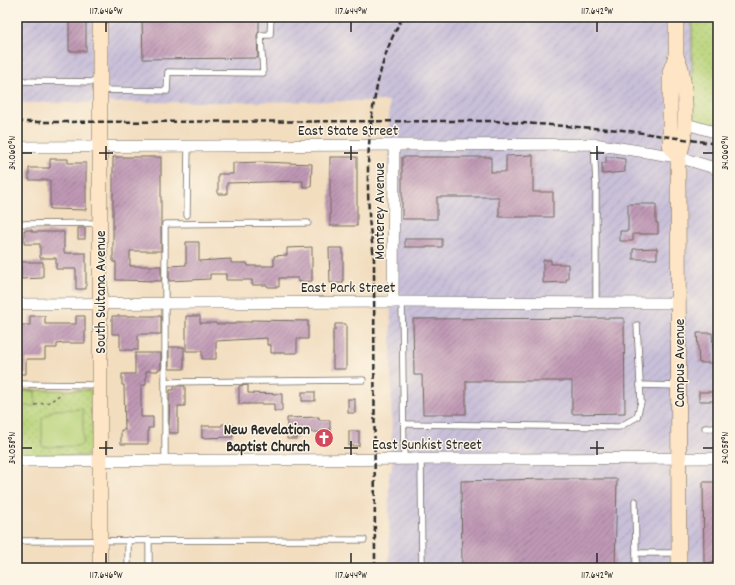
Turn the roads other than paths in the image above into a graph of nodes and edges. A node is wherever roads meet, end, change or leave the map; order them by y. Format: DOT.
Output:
graph roads {
  1 [pos="100,17"];
  2 [pos="271,17"];
  3 [pos="676,17"];
  4 [pos="676,56"];
  5 [pos="17,81"];
  6 [pos="100,86"];
  7 [pos="684,120"];
  8 [pos="718,132"];
  9 [pos="594,144"];
  10 [pos="188,145"];
  11 [pos="394,145"];
  12 [pos="100,146"];
  13 [pos="17,147"];
  14 [pos="678,157"];
  15 [pos="718,169"];
  16 [pos="187,215"];
  17 [pos="100,223"];
  18 [pos="308,223"];
  19 [pos="17,224"];
  20 [pos="398,302"];
  21 [pos="596,302"];
  22 [pos="100,303"];
  23 [pos="164,303"];
  24 [pos="679,303"];
  25 [pos="17,304"];
  26 [pos="637,325"];
  27 [pos="362,380"];
  28 [pos="165,382"];
  29 [pos="17,384"];
  30 [pos="101,385"];
  31 [pos="640,385"];
  32 [pos="679,386"];
  33 [pos="404,424"];
  34 [pos="705,428"];
  35 [pos="718,428"];
  36 [pos="679,458"];
  37 [pos="718,458"];
  38 [pos="404,459"];
  39 [pos="421,459"];
  40 [pos="165,460"];
  41 [pos="17,461"];
  42 [pos="101,461"];
  43 [pos="635,501"];
  44 [pos="101,540"];
  45 [pos="128,540"];
  46 [pos="149,540"];
  47 [pos="364,540"];
  48 [pos="17,541"];
  49 [pos="636,553"];
  50 [pos="679,553"];
  51 [pos="100,568"];
  52 [pos="128,568"];
  53 [pos="149,568"];
  54 [pos="422,568"];
  55 [pos="636,568"];
  56 [pos="679,568"];
  1 -- 6 [label="street, South Sultana Avenue"];
  2 -- 6 [label="lane"];
  3 -- 4 [label="street, Campus Avenue"];
  4 -- 7 [label="street, Campus Avenue"];
  4 -- 14 [label="street, Campus Avenue"];
  5 -- 6 [label="lane"];
  6 -- 12 [label="street, South Sultana Avenue"];
  7 -- 8 [label="street"];
  7 -- 14 [label="street, Campus Avenue"];
  9 -- 11 [label="street, East State Street"];
  9 -- 14 [label="street, East State Street"];
  9 -- 21 [label="lane"];
  10 -- 11 [label="street, East State Street"];
  10 -- 12 [label="street, East State Street"];
  10 -- 16 [label="lane"];
  11 -- 20 [label="street, Monterey Avenue"];
  12 -- 13 [label="street, East State Street"];
  12 -- 17 [label="street, South Sultana Avenue"];
  14 -- 15 [label="street, East State Street"];
  14 -- 24 [label="street, Campus Avenue"];
  17 -- 19 [label="lane"];
  17 -- 22 [label="street, South Sultana Avenue"];
  18 -- 23 [label="lane"];
  20 -- 21 [label="street, East Park Street"];
  20 -- 23 [label="street, East Park Street"];
  20 -- 33 [label="lane"];
  21 -- 24 [label="street, East Park Street"];
  22 -- 23 [label="street, East Park Street"];
  22 -- 25 [label="street, East Park Street"];
  22 -- 30 [label="street, South Sultana Avenue"];
  23 -- 28 [label="lane"];
  24 -- 32 [label="street, Campus Avenue"];
  26 -- 31 [label="lane"];
  27 -- 28 [label="lane"];
  28 -- 40 [label="lane"];
  29 -- 30 [label="lane"];
  30 -- 42 [label="street, South Sultana Avenue"];
  31 -- 32 [label="lane"];
  31 -- 33 [label="lane"];
  32 -- 36 [label="street, Campus Avenue"];
  33 -- 38 [label="lane"];
  34 -- 35 [label="lane"];
  36 -- 37 [label="street, East Sunkist Street"];
  36 -- 39 [label="street, East Sunkist Street"];
  36 -- 50 [label="street, Campus Avenue"];
  38 -- 39 [label="street, East Sunkist Street"];
  38 -- 40 [label="street, East Sunkist Street"];
  39 -- 54 [label="lane"];
  40 -- 42 [label="street, East Sunkist Street"];
  41 -- 42 [label="street, East Sunkist Street"];
  42 -- 44 [label="street, South Sultana Avenue"];
  43 -- 49 [label="lane"];
  44 -- 45 [label="lane"];
  44 -- 48 [label="lane"];
  44 -- 51 [label="street, South Sultana Avenue"];
  45 -- 46 [label="lane"];
  45 -- 52 [label="lane"];
  46 -- 47 [label="lane"];
  46 -- 53 [label="lane"];
  49 -- 50 [label="lane"];
  49 -- 55 [label="lane"];
  50 -- 56 [label="street, Campus Avenue"];
}
